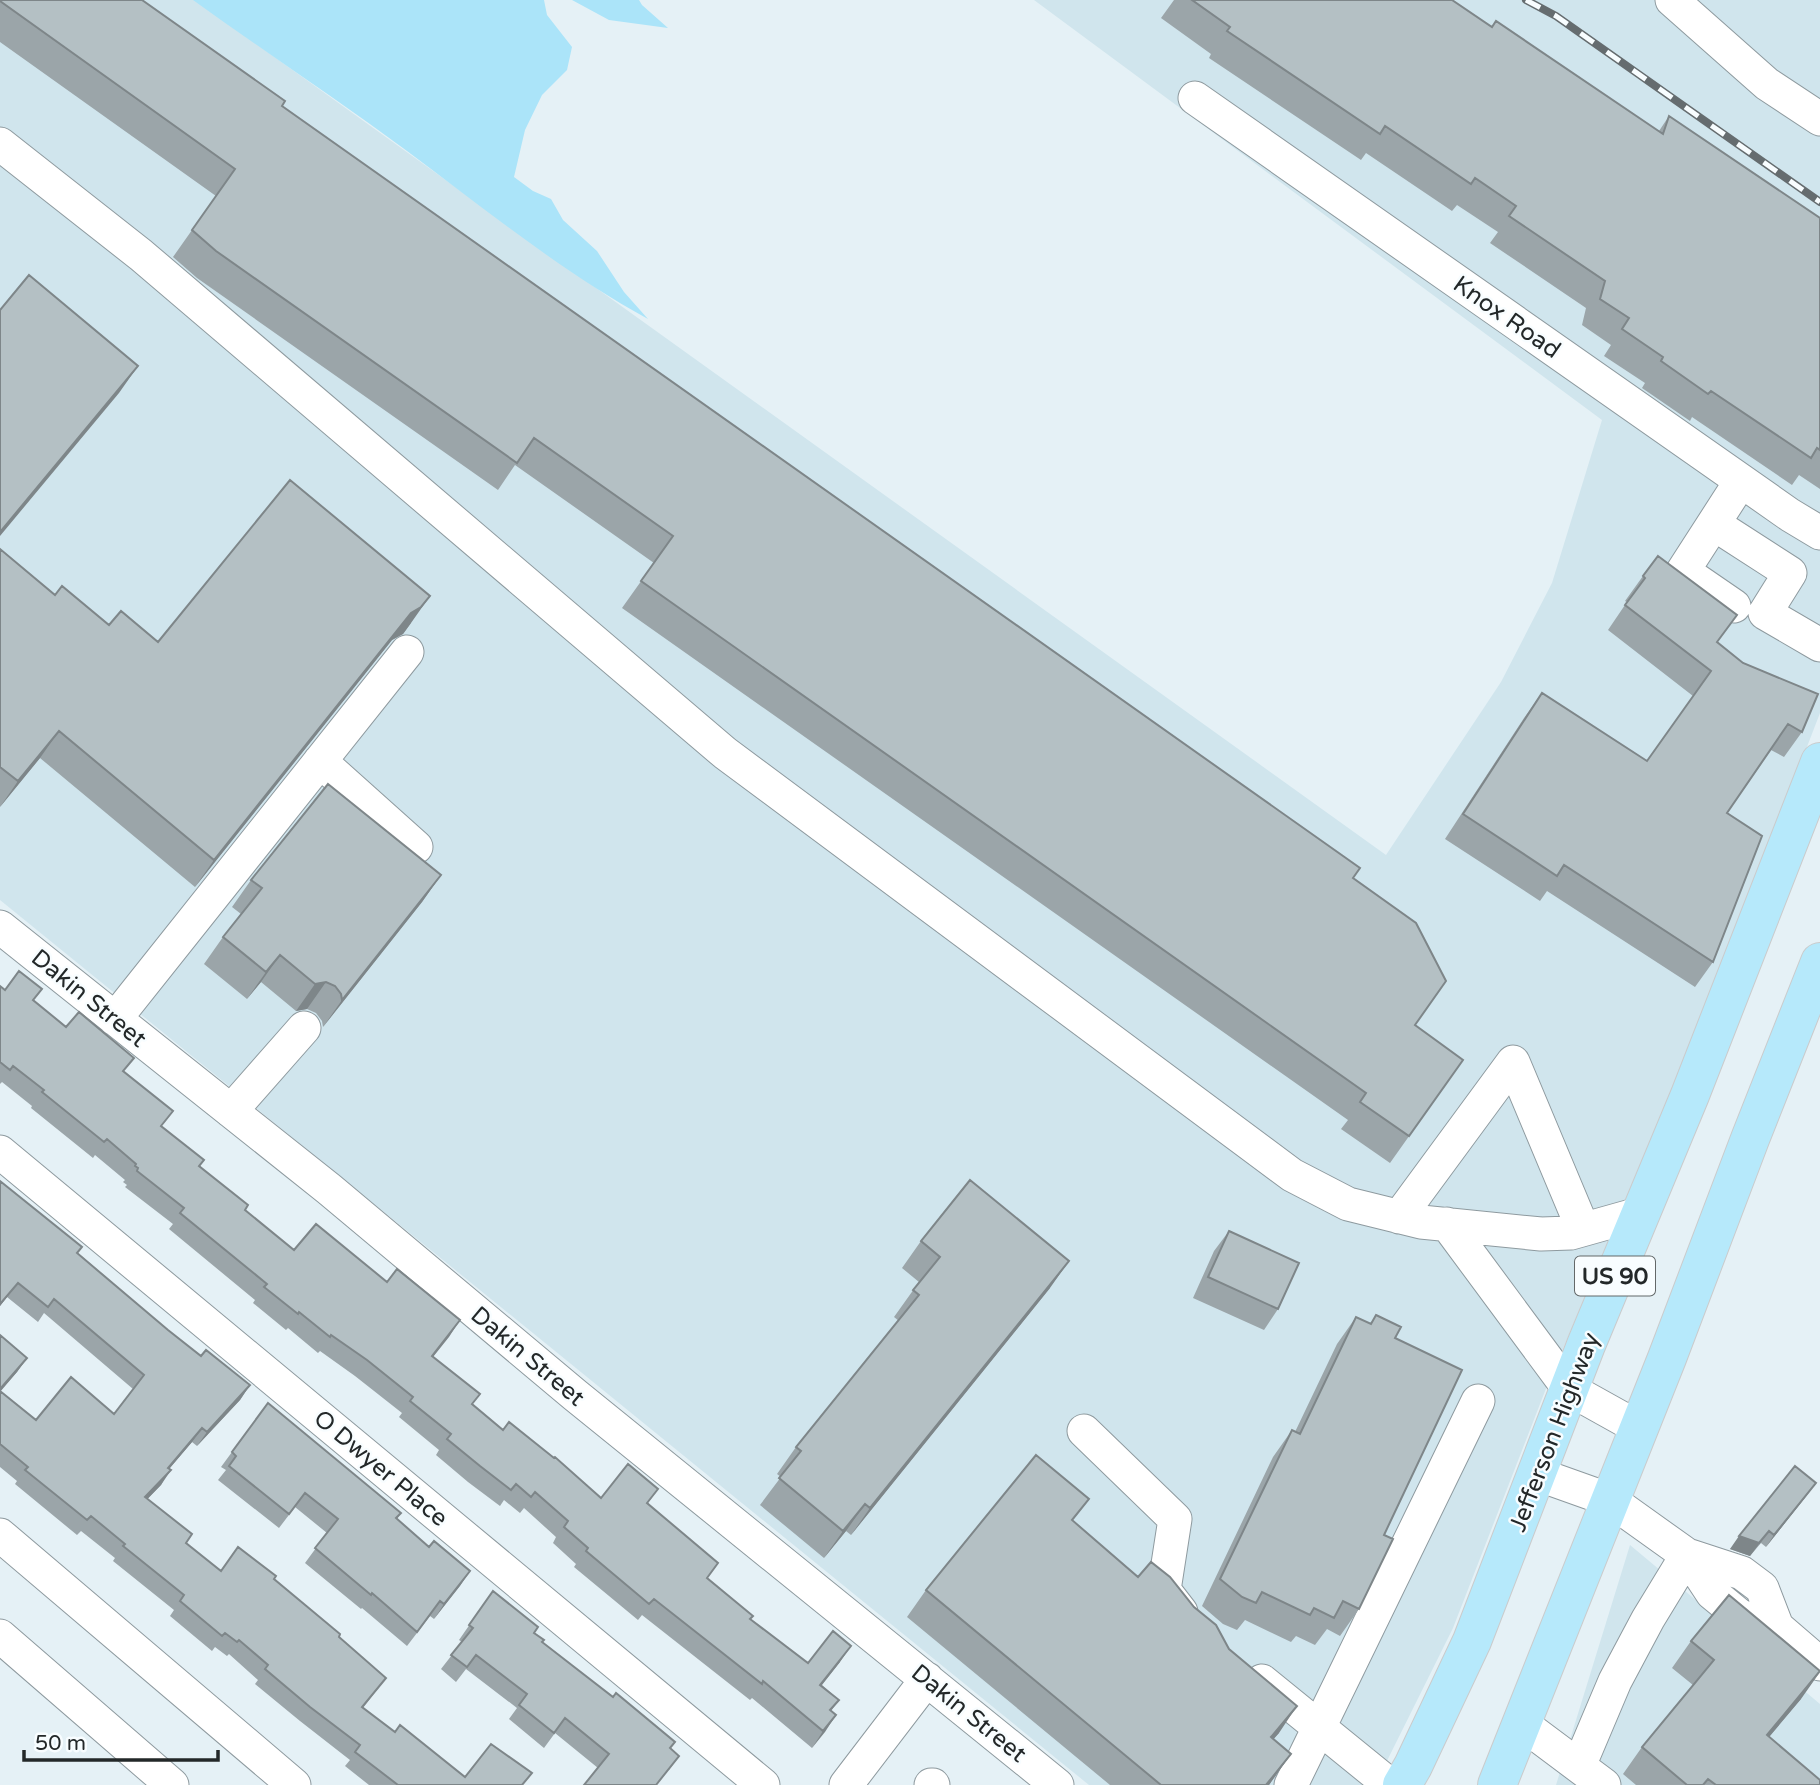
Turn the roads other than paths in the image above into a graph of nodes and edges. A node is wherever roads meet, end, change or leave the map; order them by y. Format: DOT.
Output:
graph roads {
  1 [pos="1672,0"];
  2 [pos="1195,98"];
  3 [pos="1820,119"];
  4 [pos="0,144"];
  5 [pos="1741,481"];
  6 [pos="1714,524"];
  7 [pos="1820,533"];
  8 [pos="1734,606"];
  9 [pos="1820,645"];
  10 [pos="407,652"];
  11 [pos="320,761"];
  12 [pos="1820,762"];
  13 [pos="416,847"];
  14 [pos="0,927"];
  15 [pos="1820,962"];
  16 [pos="116,1019"];
  17 [pos="304,1028"];
  18 [pos="231,1111"];
  19 [pos="0,1152"];
  20 [pos="1642,1213"];
  21 [pos="1399,1216"];
  22 [pos="1447,1224"];
  23 [pos="1583,1230"];
  24 [pos="1569,1389"];
  25 [pos="1478,1401"];
  26 [pos="1639,1428"];
  27 [pos="1084,1431"];
  28 [pos="1537,1474"];
  29 [pos="1610,1500"];
  30 [pos="0,1535"];
  31 [pos="1687,1555"];
  32 [pos="0,1636"];
  33 [pos="1207,1636"];
  34 [pos="1238,1661"];
  35 [pos="1820,1664"];
  36 [pos="927,1679"];
  37 [pos="1521,1723"];
  38 [pos="1320,1728"];
  39 [pos="1426,1738"];
  40 [pos="1592,1776"];
  41 [pos="172,1785"];
  42 [pos="294,1785"];
  43 [pos="763,1785"];
  44 [pos="846,1785"];
  45 [pos="1057,1785"];
  46 [pos="1291,1785"];
  47 [pos="1390,1785"];
  48 [pos="1402,1785"];
  49 [pos="1424,1785"];
  50 [pos="1497,1785"];
  1 -- 3 [label="street"];
  2 -- 5 [label="street, Knox Road"];
  4 -- 21 [label="street"];
  5 -- 6 [label="street"];
  5 -- 7 [label="street, Knox Road"];
  6 -- 8 [label="street"];
  6 -- 9 [label="street"];
  10 -- 11 [label="street"];
  11 -- 13 [label="street"];
  11 -- 16 [label="street"];
  12 -- 20 [label="main road, Jefferson Highway / US 90"];
  14 -- 16 [label="street, Dakin Street"];
  15 -- 26 [label="main road, US 90"];
  16 -- 18 [label="street, Dakin Street"];
  17 -- 18 [label="street"];
  18 -- 36 [label="street, Dakin Street"];
  19 -- 43 [label="street, O Dwyer Place"];
  20 -- 23 [label="street"];
  20 -- 24 [label="main road, Jefferson Highway / US 90"];
  21 -- 22 [label="street"];
  21 -- 23 [label="street"];
  22 -- 23 [label="street"];
  22 -- 24 [label="street"];
  24 -- 26 [label="street"];
  24 -- 28 [label="main road, Jefferson Highway / US 90"];
  25 -- 38 [label="street"];
  26 -- 29 [label="main road, US 90"];
  27 -- 33 [label="street"];
  28 -- 29 [label="street"];
  28 -- 39 [label="main road, Jefferson Highway / US 90"];
  29 -- 31 [label="street"];
  29 -- 37 [label="main road, US 90"];
  30 -- 42 [label="street"];
  31 -- 35 [label="street"];
  31 -- 40 [label="street"];
  32 -- 41 [label="street"];
  34 -- 38 [label="street"];
  36 -- 44 [label="street"];
  36 -- 45 [label="street, Dakin Street"];
  37 -- 40 [label="street"];
  37 -- 50 [label="main road, US 90"];
  38 -- 46 [label="street"];
  38 -- 47 [label="street"];
  39 -- 48 [label="main road, Jefferson Highway / US 90"];
  39 -- 49 [label="main road"];
}
